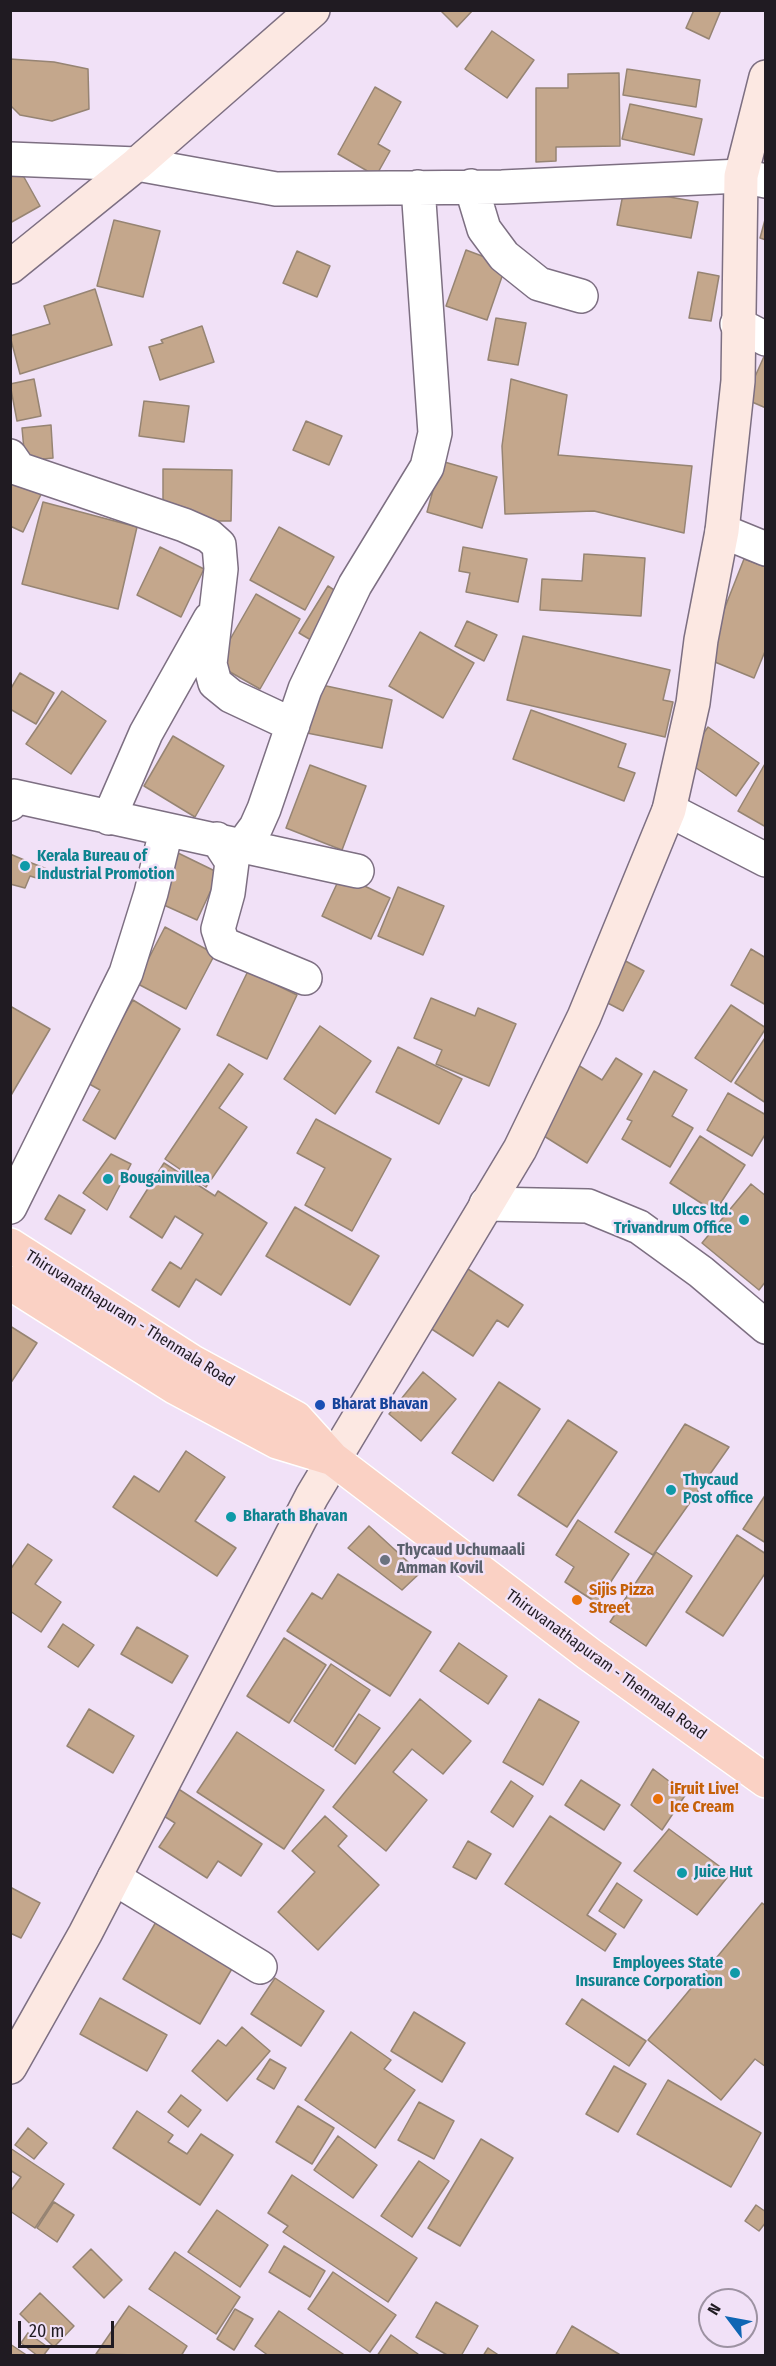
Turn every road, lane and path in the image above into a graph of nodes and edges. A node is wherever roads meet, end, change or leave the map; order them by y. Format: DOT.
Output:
graph roads {
  1 [pos="313,10"];
  2 [pos="765,76"];
  3 [pos="10,159"];
  4 [pos="137,164"];
  5 [pos="753,179"];
  6 [pos="418,186"];
  7 [pos="471,186"];
  8 [pos="10,267"];
  9 [pos="581,296"];
  10 [pos="737,324"];
  11 [pos="765,339"];
  12 [pos="10,456"];
  13 [pos="722,531"];
  14 [pos="765,549"];
  15 [pos="216,608"];
  16 [pos="293,725"];
  17 [pos="10,804"];
  18 [pos="669,810"];
  19 [pos="109,818"];
  20 [pos="166,831"];
  21 [pos="230,842"];
  22 [pos="765,860"];
  23 [pos="357,871"];
  24 [pos="305,978"];
  25 [pos="486,1204"];
  26 [pos="10,1206"];
  27 [pos="10,1245"];
  28 [pos="10,1283"];
  29 [pos="765,1327"];
  30 [pos="333,1459"];
  31 [pos="765,1780"];
  32 [pos="114,1878"];
  33 [pos="260,1967"];
  34 [pos="13,2056"];
  1 -- 4 [label="street"];
  2 -- 5 [label="street"];
  3 -- 4 [label="street"];
  4 -- 6 [label="street"];
  4 -- 8 [label="street"];
  5 -- 7 [label="street"];
  5 -- 10 [label="street"];
  6 -- 7 [label="street"];
  6 -- 16 [label="street"];
  7 -- 9 [label="street"];
  10 -- 11 [label="street"];
  10 -- 13 [label="street"];
  12 -- 15 [label="street"];
  13 -- 14 [label="street"];
  13 -- 18 [label="street"];
  15 -- 16 [label="street"];
  15 -- 19 [label="street"];
  16 -- 21 [label="street"];
  17 -- 19 [label="street"];
  18 -- 22 [label="street"];
  18 -- 25 [label="street"];
  19 -- 20 [label="street"];
  20 -- 21 [label="street"];
  20 -- 26 [label="street"];
  21 -- 23 [label="street"];
  21 -- 24 [label="street"];
  25 -- 29 [label="street"];
  25 -- 30 [label="street"];
  27 -- 30 [label="main road, Thiruvanathapuram - Thenmala Road"];
  28 -- 30 [label="main road, Thiruvanathapuram - Thenmala Road"];
  30 -- 31 [label="main road, Thiruvanathapuram - Thenmala Road"];
  30 -- 32 [label="street"];
  32 -- 33 [label="street"];
  32 -- 34 [label="street"];
}
